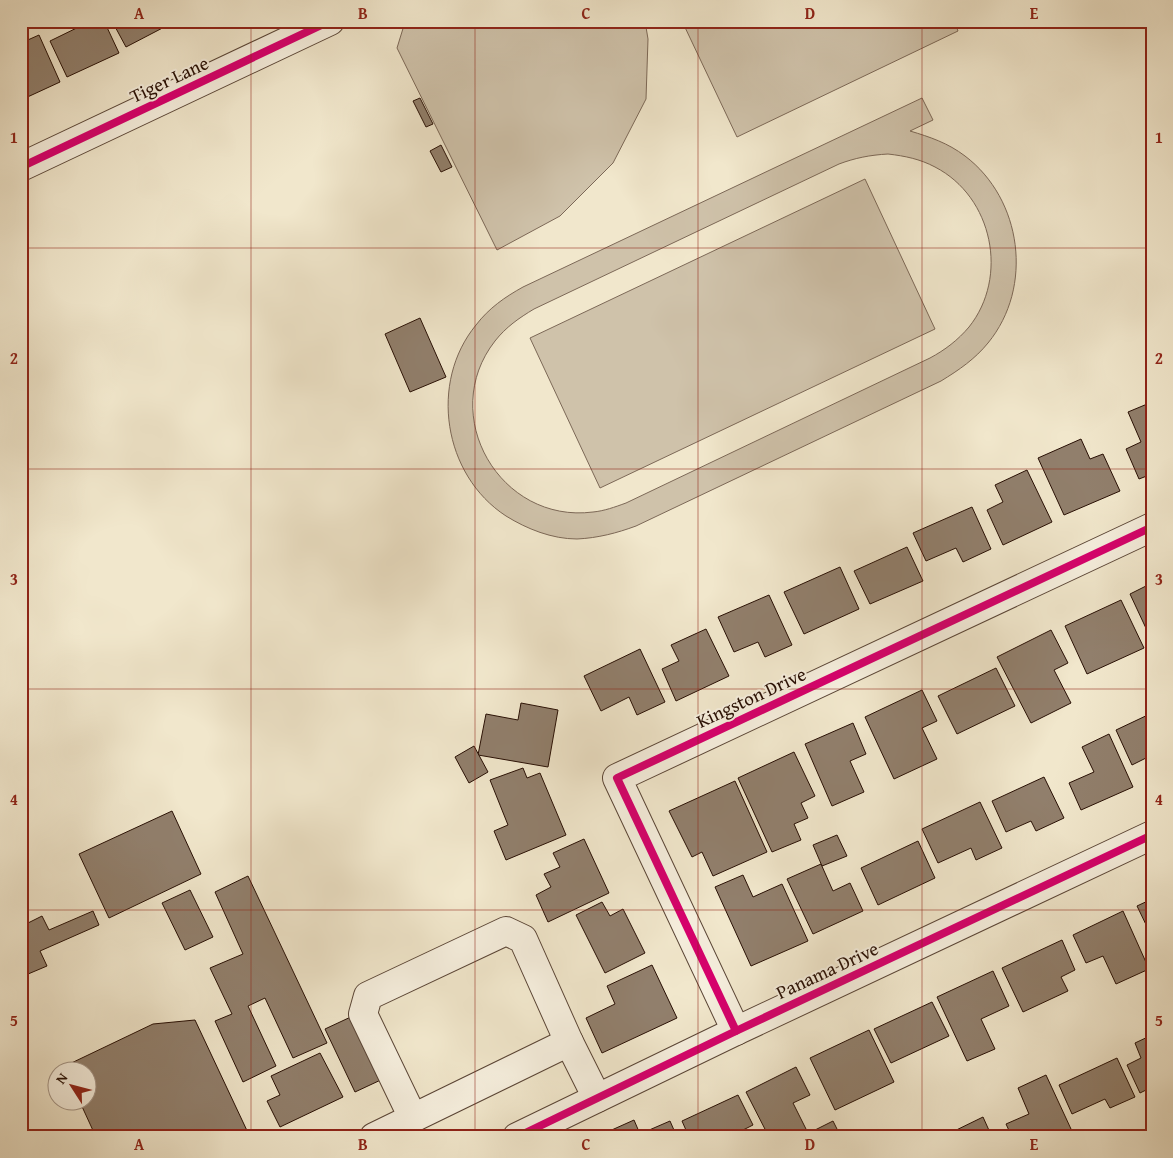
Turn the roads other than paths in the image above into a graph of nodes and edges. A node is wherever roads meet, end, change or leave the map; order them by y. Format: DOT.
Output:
graph roads {
  1 [pos="330,21"];
  2 [pos="21,167"];
  3 [pos="1152,527"];
  4 [pos="1152,835"];
  5 [pos="736,1031"];
  6 [pos="569,1042"];
  7 [pos="597,1098"];
  8 [pos="413,1118"];
  9 [pos="374,1137"];
  10 [pos="518,1137"];
  1 -- 2 [label="street, Tiger Lane"];
  3 -- 5 [label="street, Kingston Drive"];
  4 -- 5 [label="street, Panama Drive"];
  5 -- 7 [label="street, Panama Drive"];
  6 -- 7 [label="street"];
  6 -- 8 [label="street"];
  6 -- 8 [label="street"];
  7 -- 10 [label="street, Panama Drive"];
  8 -- 9 [label="street"];
}
